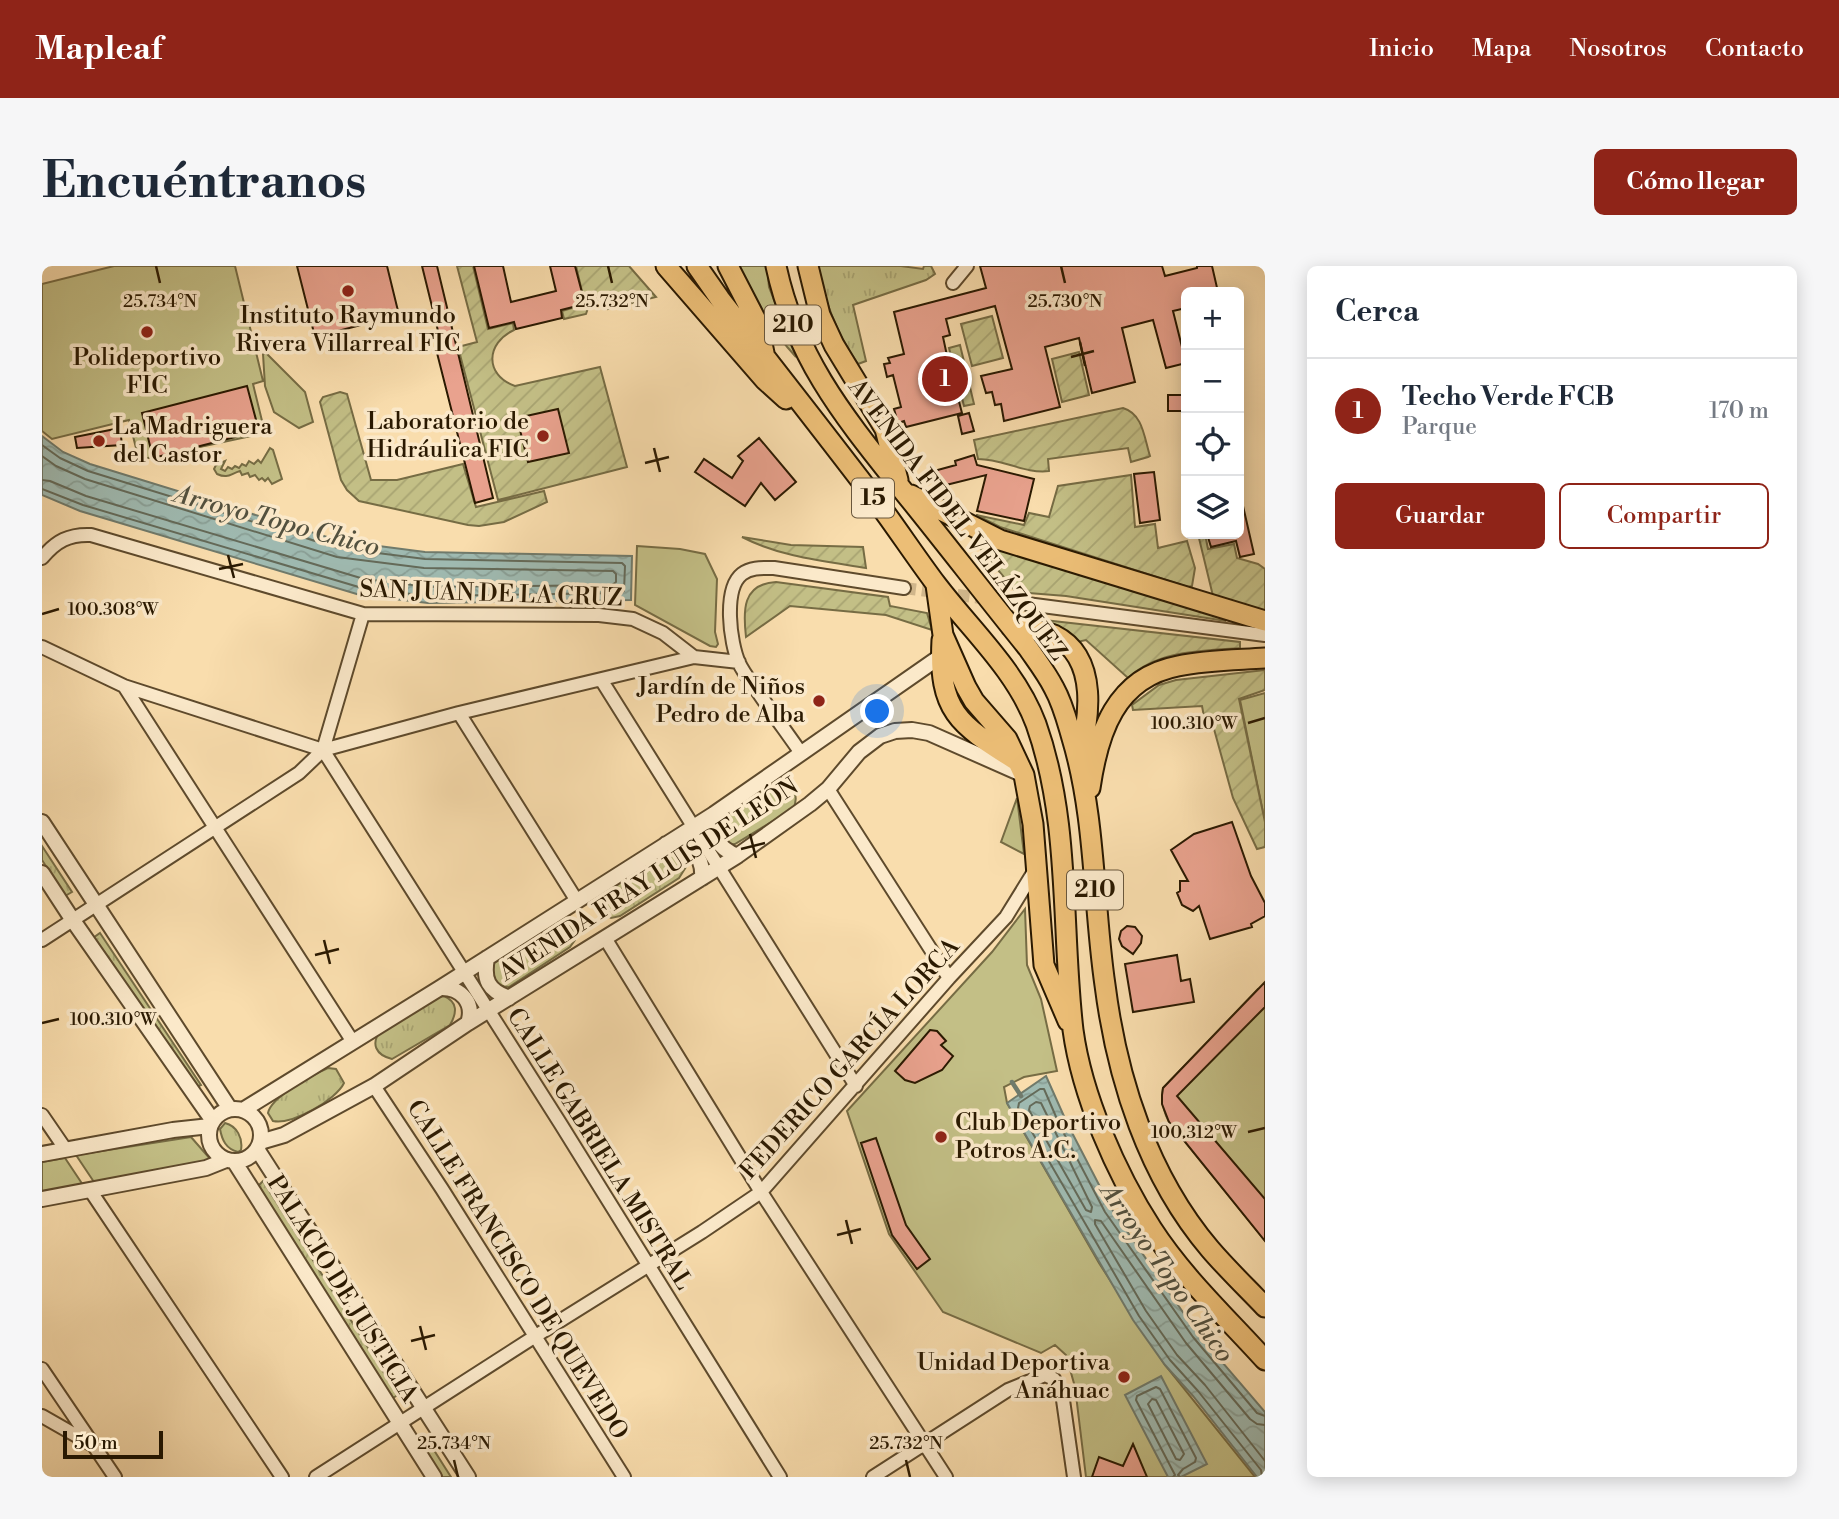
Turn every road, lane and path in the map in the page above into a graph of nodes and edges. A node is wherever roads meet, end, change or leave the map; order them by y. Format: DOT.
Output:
graph roads {
  1 [pos="666,266"];
  2 [pos="697,266"];
  3 [pos="728,266"];
  4 [pos="776,266"];
  5 [pos="808,266"];
  6 [pos="967,266"];
  7 [pos="953,283"];
  8 [pos="765,357"];
  9 [pos="808,413"];
  10 [pos="901,488"];
  11 [pos="42,558"];
  12 [pos="936,585"];
  13 [pos="905,588"];
  14 [pos="1027,604"];
  15 [pos="363,614"];
  16 [pos="1265,621"];
  17 [pos="1011,627"];
  18 [pos="943,635"];
  19 [pos="1265,635"];
  20 [pos="42,647"];
  21 [pos="941,656"];
  22 [pos="694,657"];
  23 [pos="1265,658"];
  24 [pos="739,662"];
  25 [pos="602,681"];
  26 [pos="124,687"];
  27 [pos="458,713"];
  28 [pos="323,750"];
  29 [pos="801,753"];
  30 [pos="1079,761"];
  31 [pos="1021,768"];
  32 [pos="828,789"];
  33 [pos="1087,803"];
  34 [pos="714,814"];
  35 [pos="42,822"];
  36 [pos="693,827"];
  37 [pos="213,828"];
  38 [pos="666,844"];
  39 [pos="737,856"];
  40 [pos="719,868"];
  41 [pos="1035,869"];
  42 [pos="42,873"];
  43 [pos="702,878"];
  44 [pos="578,901"];
  45 [pos="95,904"];
  46 [pos="72,919"];
  47 [pos="605,938"];
  48 [pos="42,940"];
  49 [pos="486,958"];
  50 [pos="464,973"];
  51 [pos="949,978"];
  52 [pos="440,988"];
  53 [pos="509,998"];
  54 [pos="488,1011"];
  55 [pos="468,1023"];
  56 [pos="1074,1031"];
  57 [pos="353,1042"];
  58 [pos="374,1086"];
  59 [pos="856,1086"];
  60 [pos="261,1101"];
  61 [pos="236,1110"];
  62 [pos="42,1115"];
  63 [pos="211,1124"];
  64 [pos="284,1135"];
  65 [pos="258,1145"];
  66 [pos="66,1150"];
  67 [pos="42,1154"];
  68 [pos="230,1161"];
  69 [pos="90,1190"];
  70 [pos="761,1192"];
  71 [pos="42,1199"];
  72 [pos="648,1266"];
  73 [pos="1265,1307"];
  74 [pos="534,1337"];
  75 [pos="1265,1360"];
  76 [pos="42,1369"];
  77 [pos="424,1407"];
  78 [pos="42,1416"];
  79 [pos="400,1423"];
  80 [pos="925,1444"];
  81 [pos="94,1446"];
  82 [pos="115,1477"];
  83 [pos="282,1477"];
  84 [pos="316,1477"];
  85 [pos="434,1477"];
  86 [pos="468,1477"];
  87 [pos="624,1477"];
  88 [pos="780,1477"];
  89 [pos="873,1477"];
  90 [pos="946,1477"];
  91 [pos="1074,1477"];
  1 -- 9 [label="highway, 15"];
  2 -- 8 [label="highway, 210"];
  3 -- 8 [label="highway"];
  4 -- 10 [label="highway, AVENIDA FIDEL VELÁZQUEZ / 210"];
  5 -- 10 [label="highway"];
  6 -- 7 [label="street"];
  8 -- 9 [label="highway, 210"];
  9 -- 12 [label="highway, 15"];
  10 -- 16 [label="highway"];
  10 -- 17 [label="highway, AVENIDA FIDEL VELÁZQUEZ / 210"];
  11 -- 15 [label="street, SAN JUAN DE LA CRUZ"];
  12 -- 18 [label="highway"];
  12 -- 56 [label="highway, 15"];
  13 -- 24 [label="street"];
  14 -- 19 [label="street"];
  15 -- 22 [label="street, SAN JUAN DE LA CRUZ"];
  15 -- 28 [label="street"];
  17 -- 30 [label="highway, AVENIDA FIDEL VELÁZQUEZ / 210"];
  17 -- 30 [label="highway"];
  18 -- 21 [label="highway"];
  18 -- 31 [label="highway"];
  20 -- 26 [label="street"];
  21 -- 29 [label="street, AVENIDA FRAY LUIS DE LEÓN"];
  21 -- 31 [label="highway"];
  22 -- 24 [label="street"];
  22 -- 25 [label="street"];
  23 -- 33 [label="highway"];
  24 -- 29 [label="street"];
  25 -- 27 [label="street"];
  25 -- 36 [label="street"];
  26 -- 28 [label="street"];
  26 -- 37 [label="street"];
  27 -- 28 [label="street"];
  27 -- 44 [label="street"];
  28 -- 37 [label="street"];
  28 -- 50 [label="street, CALLE GABRIELA MISTRAL"];
  29 -- 34 [label="street, AVENIDA FRAY LUIS DE LEÓN"];
  30 -- 33 [label="highway, AVENIDA FIDEL VELÁZQUEZ / 210"];
  31 -- 32 [label="street, AVENIDA FRAY LUIS DE LEÓN"];
  31 -- 41 [label="highway"];
  32 -- 39 [label="street, AVENIDA FRAY LUIS DE LEÓN"];
  32 -- 51 [label="street"];
  33 -- 73 [label="highway, AVENIDA FIDEL VELÁZQUEZ / 210"];
  34 -- 36 [label="street, AVENIDA FRAY LUIS DE LEÓN"];
  34 -- 39 [label="street"];
  35 -- 45 [label="street"];
  36 -- 38 [label="street, AVENIDA FRAY LUIS DE LEÓN"];
  36 -- 40 [label="street"];
  37 -- 45 [label="street"];
  37 -- 57 [label="street"];
  38 -- 43 [label="street"];
  38 -- 44 [label="street, AVENIDA FRAY LUIS DE LEÓN"];
  39 -- 40 [label="street, AVENIDA FRAY LUIS DE LEÓN"];
  40 -- 43 [label="street, AVENIDA FRAY LUIS DE LEÓN"];
  40 -- 59 [label="street"];
  41 -- 51 [label="street, FEDERICO GARCÍA LORCA"];
  41 -- 56 [label="highway"];
  42 -- 46 [label="street"];
  43 -- 47 [label="street, AVENIDA FRAY LUIS DE LEÓN"];
  44 -- 49 [label="street, AVENIDA FRAY LUIS DE LEÓN"];
  45 -- 46 [label="street"];
  45 -- 61 [label="street"];
  46 -- 48 [label="street"];
  46 -- 63 [label="street"];
  47 -- 53 [label="street, AVENIDA FRAY LUIS DE LEÓN"];
  47 -- 70 [label="street"];
  49 -- 50 [label="street, AVENIDA FRAY LUIS DE LEÓN"];
  49 -- 53 [label="street"];
  50 -- 52 [label="street, AVENIDA FRAY LUIS DE LEÓN"];
  50 -- 54 [label="street, CALLE GABRIELA MISTRAL"];
  51 -- 59 [label="street, FEDERICO GARCÍA LORCA"];
  52 -- 55 [label="street"];
  52 -- 57 [label="street, AVENIDA FRAY LUIS DE LEÓN"];
  53 -- 54 [label="street, AVENIDA FRAY LUIS DE LEÓN"];
  54 -- 55 [label="street, AVENIDA FRAY LUIS DE LEÓN"];
  54 -- 72 [label="street, CALLE GABRIELA MISTRAL"];
  55 -- 58 [label="street, AVENIDA FRAY LUIS DE LEÓN"];
  56 -- 75 [label="highway, 15"];
  57 -- 60 [label="street, AVENIDA FRAY LUIS DE LEÓN"];
  58 -- 64 [label="street, AVENIDA FRAY LUIS DE LEÓN"];
  58 -- 74 [label="street, CALLE FRANCISCO DE QUEVEDO"];
  59 -- 70 [label="street, FEDERICO GARCÍA LORCA"];
  60 -- 61 [label="street, AVENIDA FRAY LUIS DE LEÓN"];
  60 -- 64 [label="street"];
  61 -- 63 [label="street"];
  61 -- 65 [label="street"];
  62 -- 66 [label="street"];
  63 -- 66 [label="street"];
  63 -- 68 [label="street"];
  64 -- 65 [label="street, AVENIDA FRAY LUIS DE LEÓN"];
  65 -- 68 [label="street"];
  65 -- 77 [label="street, PALACIO DE JUSTICIA"];
  66 -- 67 [label="street"];
  68 -- 69 [label="street"];
  68 -- 79 [label="street, PALACIO DE JUSTICIA"];
  69 -- 71 [label="street"];
  69 -- 83 [label="street"];
  70 -- 72 [label="street, FEDERICO GARCÍA LORCA"];
  70 -- 80 [label="street"];
  72 -- 74 [label="street, FEDERICO GARCÍA LORCA"];
  72 -- 88 [label="street, CALLE GABRIELA MISTRAL"];
  74 -- 77 [label="street, FEDERICO GARCÍA LORCA"];
  74 -- 87 [label="street, CALLE FRANCISCO DE QUEVEDO"];
  76 -- 81 [label="street"];
  77 -- 79 [label="street, FEDERICO GARCÍA LORCA"];
  77 -- 86 [label="street, PALACIO DE JUSTICIA"];
  78 -- 81 [label="street"];
  79 -- 84 [label="street, FEDERICO GARCÍA LORCA"];
  79 -- 85 [label="street, PALACIO DE JUSTICIA"];
  80 -- 89 [label="street"];
  80 -- 90 [label="street"];
  80 -- 91 [label="street"];
  81 -- 82 [label="street"];
}
